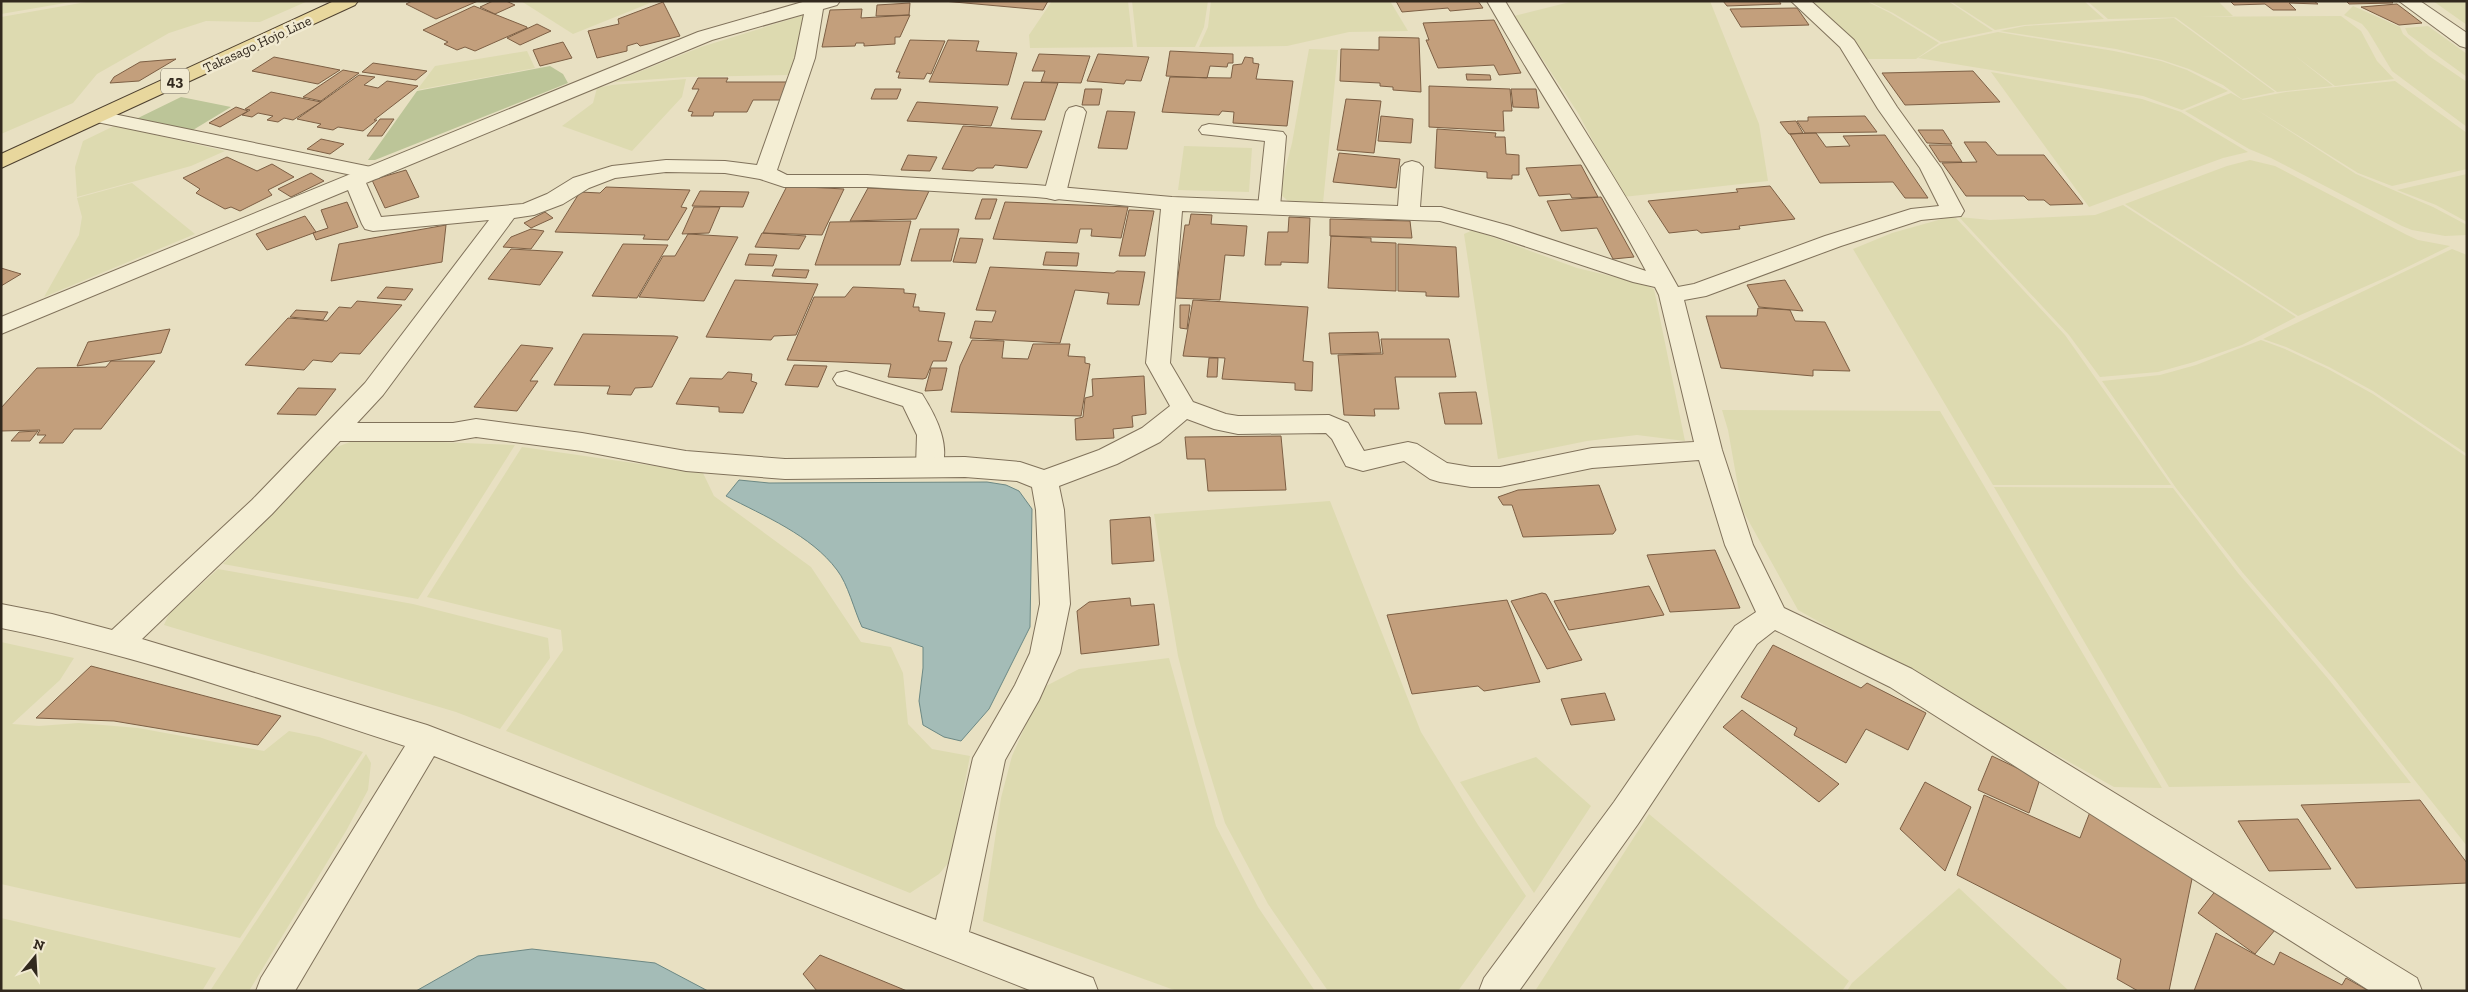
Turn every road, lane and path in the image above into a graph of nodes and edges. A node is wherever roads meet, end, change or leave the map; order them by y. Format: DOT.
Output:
graph roads {
  1 [pos="349,1"];
  2 [pos="1496,1"];
  3 [pos="1800,1"];
  4 [pos="2408,1"];
  5 [pos="820,2"];
  6 [pos="2467,42"];
  7 [pos="1076,112"];
  8 [pos="99,116"];
  9 [pos="1209,130"];
  10 [pos="1,162"];
  11 [pos="1412,167"];
  12 [pos="765,173"];
  13 [pos="362,176"];
  14 [pos="1054,193"];
  15 [pos="1172,204"];
  16 [pos="1269,207"];
  17 [pos="506,213"];
  18 [pos="1409,213"];
  19 [pos="1667,288"];
  20 [pos="1,326"];
  21 [pos="846,379"];
  22 [pos="1184,408"];
  23 [pos="333,432"];
  24 [pos="1709,450"];
  25 [pos="929,467"];
  26 [pos="1044,481"];
  27 [pos="1,616"];
  28 [pos="1773,616"];
  29 [pos="117,644"];
  30 [pos="427,740"];
  31 [pos="949,942"];
  32 [pos="274,991"];
  33 [pos="1080,991"];
  34 [pos="1497,991"];
  35 [pos="2404,991"];
  1 -- 8 [label="main road, Takasago Hojo Line / 43"];
  2 -- 19 [label="street"];
  3 -- 19 [label="street"];
  4 -- 6 [label="street"];
  5 -- 12 [label="street"];
  5 -- 13 [label="street"];
  7 -- 14 [label="street"];
  8 -- 10 [label="main road, Takasago Hojo Line / 43"];
  8 -- 13 [label="street"];
  9 -- 16 [label="street"];
  11 -- 18 [label="street"];
  12 -- 14 [label="street"];
  12 -- 17 [label="street"];
  13 -- 17 [label="street"];
  13 -- 20 [label="street"];
  14 -- 15 [label="street"];
  15 -- 16 [label="street"];
  15 -- 22 [label="street"];
  16 -- 18 [label="street"];
  17 -- 23 [label="street"];
  18 -- 19 [label="street"];
  19 -- 24 [label="street"];
  21 -- 25 [label="street"];
  22 -- 24 [label="street"];
  22 -- 26 [label="street"];
  23 -- 25 [label="street"];
  23 -- 29 [label="street"];
  24 -- 28 [label="street"];
  25 -- 26 [label="street"];
  26 -- 31 [label="street"];
  27 -- 29 [label="street"];
  28 -- 34 [label="street"];
  28 -- 35 [label="street"];
  29 -- 30 [label="street"];
  30 -- 31 [label="street"];
  30 -- 32 [label="street"];
  31 -- 33 [label="street"];
}
